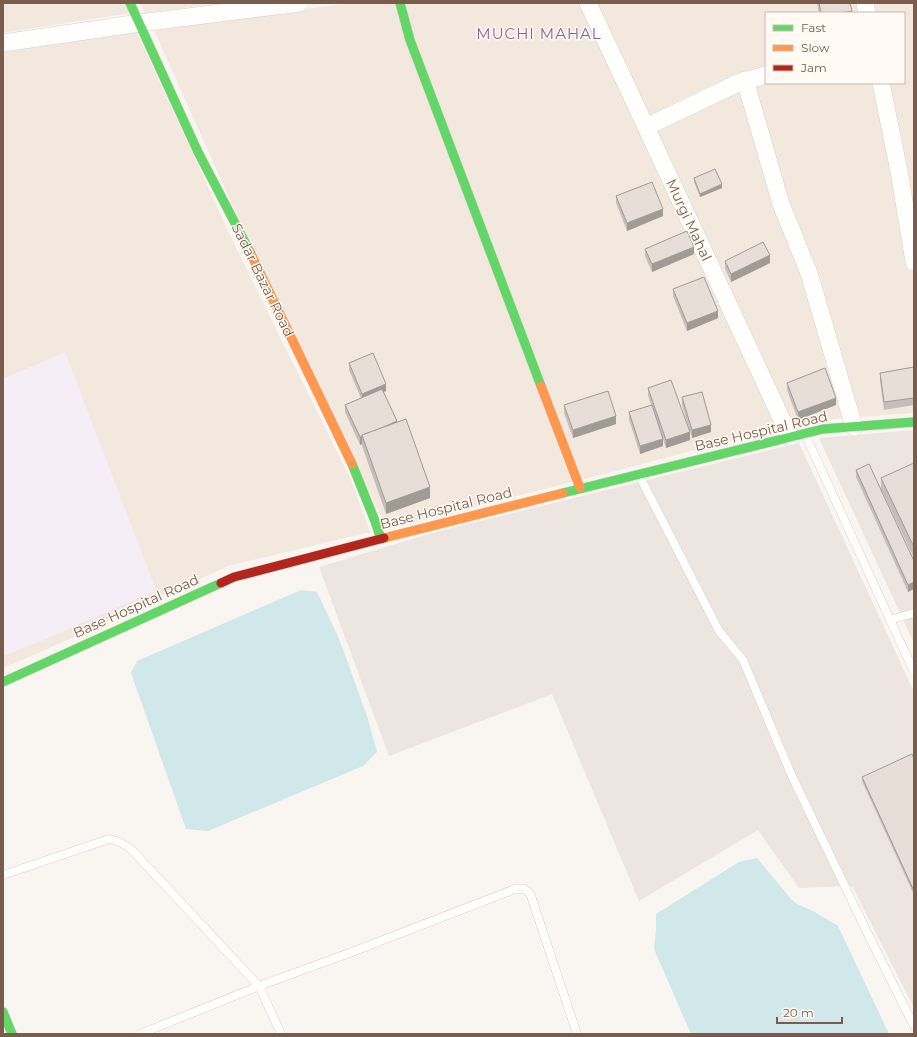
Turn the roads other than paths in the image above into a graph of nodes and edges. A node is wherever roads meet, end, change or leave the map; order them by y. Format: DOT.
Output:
graph roads {
  1 [pos="130,3"];
  2 [pos="300,3"];
  3 [pos="400,3"];
  4 [pos="588,3"];
  5 [pos="140,23"];
  6 [pos="3,43"];
  7 [pos="765,74"];
  8 [pos="745,80"];
  9 [pos="881,84"];
  10 [pos="646,127"];
  11 [pos="914,262"];
  12 [pos="914,422"];
  13 [pos="854,427"];
  14 [pos="797,435"];
  15 [pos="638,474"];
  16 [pos="580,488"];
  17 [pos="381,539"];
  18 [pos="914,613"];
  19 [pos="890,620"];
  20 [pos="914,672"];
  21 [pos="3,682"];
  22 [pos="3,875"];
  23 [pos="259,986"];
  24 [pos="3,1012"];
  25 [pos="914,1026"];
  26 [pos="12,1034"];
  27 [pos="140,1034"];
  28 [pos="281,1034"];
  29 [pos="577,1034"];
  1 -- 5 [label="street, Sadar Bazar Road"];
  2 -- 5 [label="street"];
  3 -- 16 [label="street"];
  4 -- 10 [label="street, Murgi Mahal"];
  5 -- 6 [label="street"];
  5 -- 17 [label="street, Sadar Bazar Road"];
  7 -- 8 [label="street"];
  8 -- 10 [label="street"];
  8 -- 13 [label="street"];
  9 -- 11 [label="street"];
  10 -- 14 [label="street, Murgi Mahal"];
  12 -- 13 [label="street, Base Hospital Road"];
  13 -- 14 [label="street, Base Hospital Road"];
  14 -- 15 [label="street, Base Hospital Road"];
  14 -- 19 [label="lane"];
  15 -- 16 [label="street, Base Hospital Road"];
  15 -- 25 [label="lane"];
  16 -- 17 [label="street, Base Hospital Road"];
  17 -- 21 [label="street, Base Hospital Road"];
  18 -- 19 [label="lane"];
  19 -- 20 [label="lane"];
  22 -- 23 [label="lane"];
  23 -- 27 [label="lane"];
  23 -- 28 [label="lane"];
  23 -- 29 [label="lane"];
  24 -- 26 [label="street"];
}
